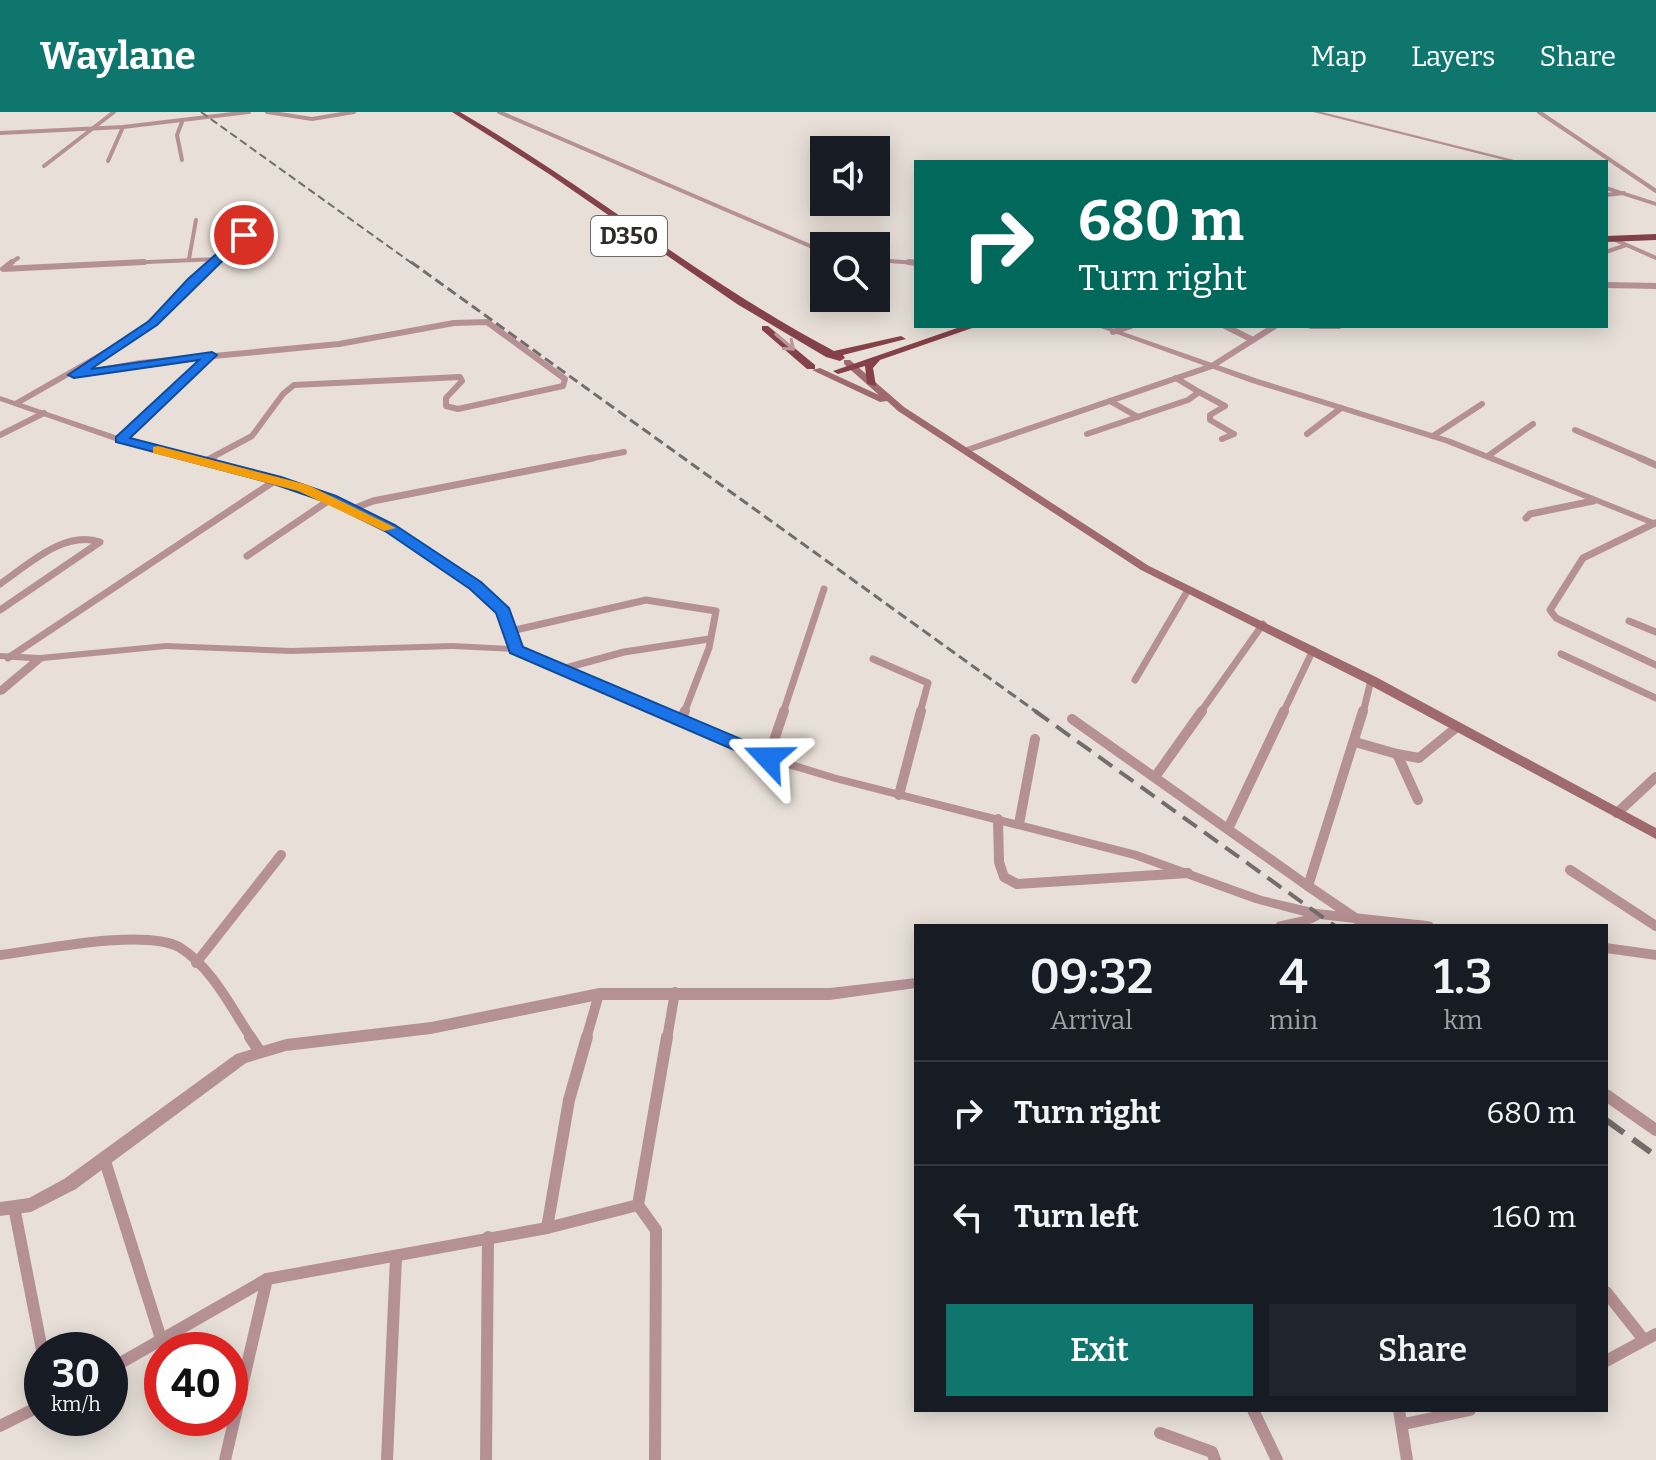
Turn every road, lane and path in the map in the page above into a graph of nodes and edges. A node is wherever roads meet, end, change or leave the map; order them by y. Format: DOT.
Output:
graph roads {
  1 [pos="114,112"];
  2 [pos="216,112"];
  3 [pos="225,112"];
  4 [pos="245,112"];
  5 [pos="267,112"];
  6 [pos="354,112"];
  7 [pos="441,112"];
  8 [pos="455,112"];
  9 [pos="499,112"];
  10 [pos="1316,112"];
  11 [pos="1539,112"];
  12 [pos="182,122"];
  13 [pos="123,127"];
  14 [pos="92,129"];
  15 [pos="0,133"];
  16 [pos="182,160"];
  17 [pos="1511,160"];
  18 [pos="108,161"];
  19 [pos="44,166"];
  20 [pos="1608,189"];
  21 [pos="1656,191"];
  22 [pos="1624,193"];
  23 [pos="1608,195"];
  24 [pos="1656,204"];
  25 [pos="196,220"];
  26 [pos="269,222"];
  27 [pos="1656,234"];
  28 [pos="1608,237"];
  29 [pos="1626,245"];
  30 [pos="810,246"];
  31 [pos="1608,251"];
  32 [pos="1656,252"];
  33 [pos="1646,254"];
  34 [pos="18,258"];
  35 [pos="1656,258"];
  36 [pos="189,259"];
  37 [pos="218,259"];
  38 [pos="890,261"];
  39 [pos="914,263"];
  40 [pos="1608,285"];
  41 [pos="1656,286"];
  42 [pos="942,328"];
  43 [pos="967,328"];
  44 [pos="1104,328"];
  45 [pos="1125,328"];
  46 [pos="1229,328"];
  47 [pos="1272,328"];
  48 [pos="1113,332"];
  49 [pos="797,336"];
  50 [pos="1253,340"];
  51 [pos="894,341"];
  52 [pos="212,355"];
  53 [pos="883,355"];
  54 [pos="839,361"];
  55 [pos="1212,366"];
  56 [pos="814,368"];
  57 [pos="74,375"];
  58 [pos="1176,378"];
  59 [pos="872,384"];
  60 [pos="1199,392"];
  61 [pos="0,398"];
  62 [pos="1110,401"];
  63 [pos="17,403"];
  64 [pos="1482,404"];
  65 [pos="1341,408"];
  66 [pos="901,409"];
  67 [pos="44,413"];
  68 [pos="1138,417"];
  69 [pos="1533,424"];
  70 [pos="1575,430"];
  71 [pos="1087,434"];
  72 [pos="1307,434"];
  73 [pos="0,435"];
  74 [pos="1433,436"];
  75 [pos="1222,439"];
  76 [pos="121,440"];
  77 [pos="967,450"];
  78 [pos="624,452"];
  79 [pos="1488,456"];
  80 [pos="202,462"];
  81 [pos="1656,465"];
  82 [pos="276,480"];
  83 [pos="331,499"];
  84 [pos="1593,501"];
  85 [pos="350,510"];
  86 [pos="1526,518"];
  87 [pos="1656,524"];
  88 [pos="247,556"];
  89 [pos="0,584"];
  90 [pos="824,589"];
  91 [pos="1188,590"];
  92 [pos="0,610"];
  93 [pos="1629,621"];
  94 [pos="1263,624"];
  95 [pos="511,631"];
  96 [pos="1656,632"];
  97 [pos="709,639"];
  98 [pos="516,649"];
  99 [pos="1313,650"];
  100 [pos="1561,654"];
  101 [pos="4,657"];
  102 [pos="40,658"];
  103 [pos="873,659"];
  104 [pos="1656,665"];
  105 [pos="562,669"];
  106 [pos="1135,680"];
  107 [pos="1371,680"];
  108 [pos="0,692"];
  109 [pos="1656,698"];
  110 [pos="1072,719"];
  111 [pos="681,720"];
  112 [pos="1457,727"];
  113 [pos="1035,739"];
  114 [pos="1355,742"];
  115 [pos="1397,754"];
  116 [pos="768,758"];
  117 [pos="1155,777"];
  118 [pos="1656,777"];
  119 [pos="899,795"];
  120 [pos="1418,800"];
  121 [pos="1617,813"];
  122 [pos="998,819"];
  123 [pos="1019,824"];
  124 [pos="1228,829"];
  125 [pos="1656,834"];
  126 [pos="281,855"];
  127 [pos="1570,870"];
  128 [pos="1188,873"];
  129 [pos="1308,886"];
  130 [pos="1356,917"];
  131 [pos="1314,920"];
  132 [pos="1293,924"];
  133 [pos="1365,924"];
  134 [pos="1411,924"];
  135 [pos="1656,926"];
  136 [pos="1608,948"];
  137 [pos="0,955"];
  138 [pos="1656,955"];
  139 [pos="196,963"];
  140 [pos="914,983"];
  141 [pos="675,992"];
  142 [pos="599,994"];
  143 [pos="260,1052"];
  144 [pos="1608,1096"];
  145 [pos="1656,1130"];
  146 [pos="104,1158"];
  147 [pos="638,1205"];
  148 [pos="7,1208"];
  149 [pos="547,1228"];
  150 [pos="488,1237"];
  151 [pos="396,1258"];
  152 [pos="267,1279"];
  153 [pos="1608,1294"];
  154 [pos="38,1332"];
  155 [pos="159,1332"];
  156 [pos="179,1332"];
  157 [pos="1650,1337"];
  158 [pos="1608,1360"];
  159 [pos="1254,1412"];
  160 [pos="1451,1412"];
  161 [pos="24,1414"];
  162 [pos="1402,1417"];
  163 [pos="0,1426"];
  164 [pos="1160,1433"];
  165 [pos="1404,1459"];
  166 [pos="225,1460"];
  167 [pos="387,1460"];
  168 [pos="486,1460"];
  169 [pos="655,1460"];
  170 [pos="1215,1460"];
  171 [pos="1277,1460"];
  1 -- 14 [label="street"];
  2 -- 3 [label="street"];
  4 -- 12 [label="street"];
  5 -- 6 [label="street"];
  7 -- 56 [label="highway, D350, one-way"];
  8 -- 49 [label="highway, D350"];
  9 -- 30 [label="street"];
  10 -- 17 [label="street"];
  11 -- 21 [label="street"];
  12 -- 13 [label="street"];
  12 -- 16 [label="street"];
  13 -- 14 [label="street"];
  13 -- 18 [label="street"];
  14 -- 15 [label="street"];
  14 -- 19 [label="street"];
  20 -- 22 [label="street"];
  22 -- 23 [label="street"];
  22 -- 24 [label="street"];
  25 -- 36 [label="street"];
  26 -- 37 [label="street"];
  27 -- 28 [label="highway"];
  28 -- 29 [label="street"];
  29 -- 31 [label="street"];
  29 -- 33 [label="street"];
  32 -- 33 [label="street"];
  33 -- 35 [label="street"];
  34 -- 36 [label="street"];
  36 -- 37 [label="street"];
  37 -- 57 [label="street"];
  38 -- 39 [label="street"];
  40 -- 41 [label="street"];
  42 -- 51 [label="highway, D350"];
  43 -- 53 [label="highway"];
  44 -- 48 [label="street"];
  45 -- 48 [label="street"];
  46 -- 50 [label="street"];
  47 -- 50 [label="street"];
  48 -- 55 [label="street"];
  49 -- 51 [label="highway, D350"];
  49 -- 54 [label="highway"];
  50 -- 55 [label="street"];
  51 -- 54 [label="highway"];
  52 -- 57 [label="street"];
  52 -- 76 [label="street"];
  52 -- 80 [label="street"];
  53 -- 54 [label="highway"];
  53 -- 59 [label="highway"];
  54 -- 56 [label="highway"];
  54 -- 56 [label="highway"];
  54 -- 59 [label="main road"];
  55 -- 58 [label="street"];
  55 -- 65 [label="street"];
  56 -- 66 [label="main road"];
  57 -- 63 [label="street"];
  58 -- 60 [label="street"];
  58 -- 62 [label="street"];
  59 -- 66 [label="main road"];
  60 -- 68 [label="street"];
  60 -- 75 [label="street"];
  61 -- 63 [label="street"];
  62 -- 68 [label="street"];
  62 -- 77 [label="street"];
  63 -- 67 [label="street"];
  64 -- 74 [label="street"];
  65 -- 72 [label="street"];
  65 -- 74 [label="street"];
  66 -- 77 [label="main road"];
  67 -- 73 [label="street"];
  67 -- 76 [label="street"];
  68 -- 71 [label="street"];
  69 -- 79 [label="street"];
  70 -- 81 [label="street"];
  74 -- 79 [label="street"];
  76 -- 80 [label="street"];
  77 -- 91 [label="main road"];
  78 -- 85 [label="street"];
  79 -- 84 [label="street"];
  80 -- 82 [label="street"];
  82 -- 83 [label="street"];
  82 -- 101 [label="street"];
  83 -- 85 [label="street"];
  83 -- 88 [label="street"];
  84 -- 86 [label="street"];
  84 -- 87 [label="street"];
  85 -- 95 [label="street"];
  87 -- 104 [label="street"];
  89 -- 92 [label="street"];
  90 -- 116 [label="street"];
  91 -- 94 [label="main road"];
  91 -- 106 [label="street"];
  93 -- 96 [label="street"];
  94 -- 99 [label="main road"];
  94 -- 117 [label="street"];
  95 -- 97 [label="street"];
  95 -- 98 [label="street"];
  97 -- 105 [label="street"];
  97 -- 111 [label="street"];
  98 -- 102 [label="street"];
  98 -- 105 [label="street"];
  99 -- 107 [label="main road"];
  99 -- 124 [label="street"];
  100 -- 109 [label="street"];
  101 -- 102 [label="street"];
  102 -- 108 [label="street"];
  103 -- 119 [label="street"];
  105 -- 111 [label="street"];
  107 -- 112 [label="main road"];
  107 -- 114 [label="street"];
  110 -- 117 [label="street"];
  111 -- 116 [label="street"];
  112 -- 115 [label="street"];
  112 -- 121 [label="main road"];
  113 -- 123 [label="street"];
  114 -- 115 [label="street"];
  114 -- 129 [label="street"];
  115 -- 120 [label="street"];
  116 -- 119 [label="street"];
  117 -- 124 [label="street"];
  118 -- 121 [label="street"];
  119 -- 122 [label="street"];
  121 -- 125 [label="main road"];
  122 -- 123 [label="street"];
  122 -- 128 [label="street"];
  123 -- 128 [label="street"];
  124 -- 129 [label="street"];
  126 -- 139 [label="street"];
  127 -- 135 [label="street"];
  128 -- 131 [label="street"];
  129 -- 130 [label="street"];
  130 -- 131 [label="street"];
  130 -- 133 [label="street"];
  130 -- 134 [label="street"];
  131 -- 132 [label="street"];
  136 -- 138 [label="street"];
  137 -- 139 [label="street"];
  139 -- 143 [label="street"];
  140 -- 141 [label="street"];
  141 -- 142 [label="street"];
  141 -- 147 [label="street"];
  142 -- 143 [label="street"];
  142 -- 149 [label="street"];
  143 -- 146 [label="street"];
  144 -- 145 [label="street"];
  146 -- 148 [label="street"];
  146 -- 155 [label="street"];
  147 -- 149 [label="street"];
  147 -- 169 [label="street"];
  148 -- 154 [label="street"];
  149 -- 150 [label="street"];
  150 -- 151 [label="street"];
  150 -- 168 [label="street"];
  151 -- 152 [label="street"];
  151 -- 167 [label="street"];
  152 -- 156 [label="street"];
  152 -- 166 [label="street"];
  153 -- 157 [label="street"];
  157 -- 158 [label="street"];
  159 -- 171 [label="street"];
  160 -- 162 [label="street"];
  161 -- 163 [label="street"];
  162 -- 165 [label="street"];
  164 -- 170 [label="street"];
}
